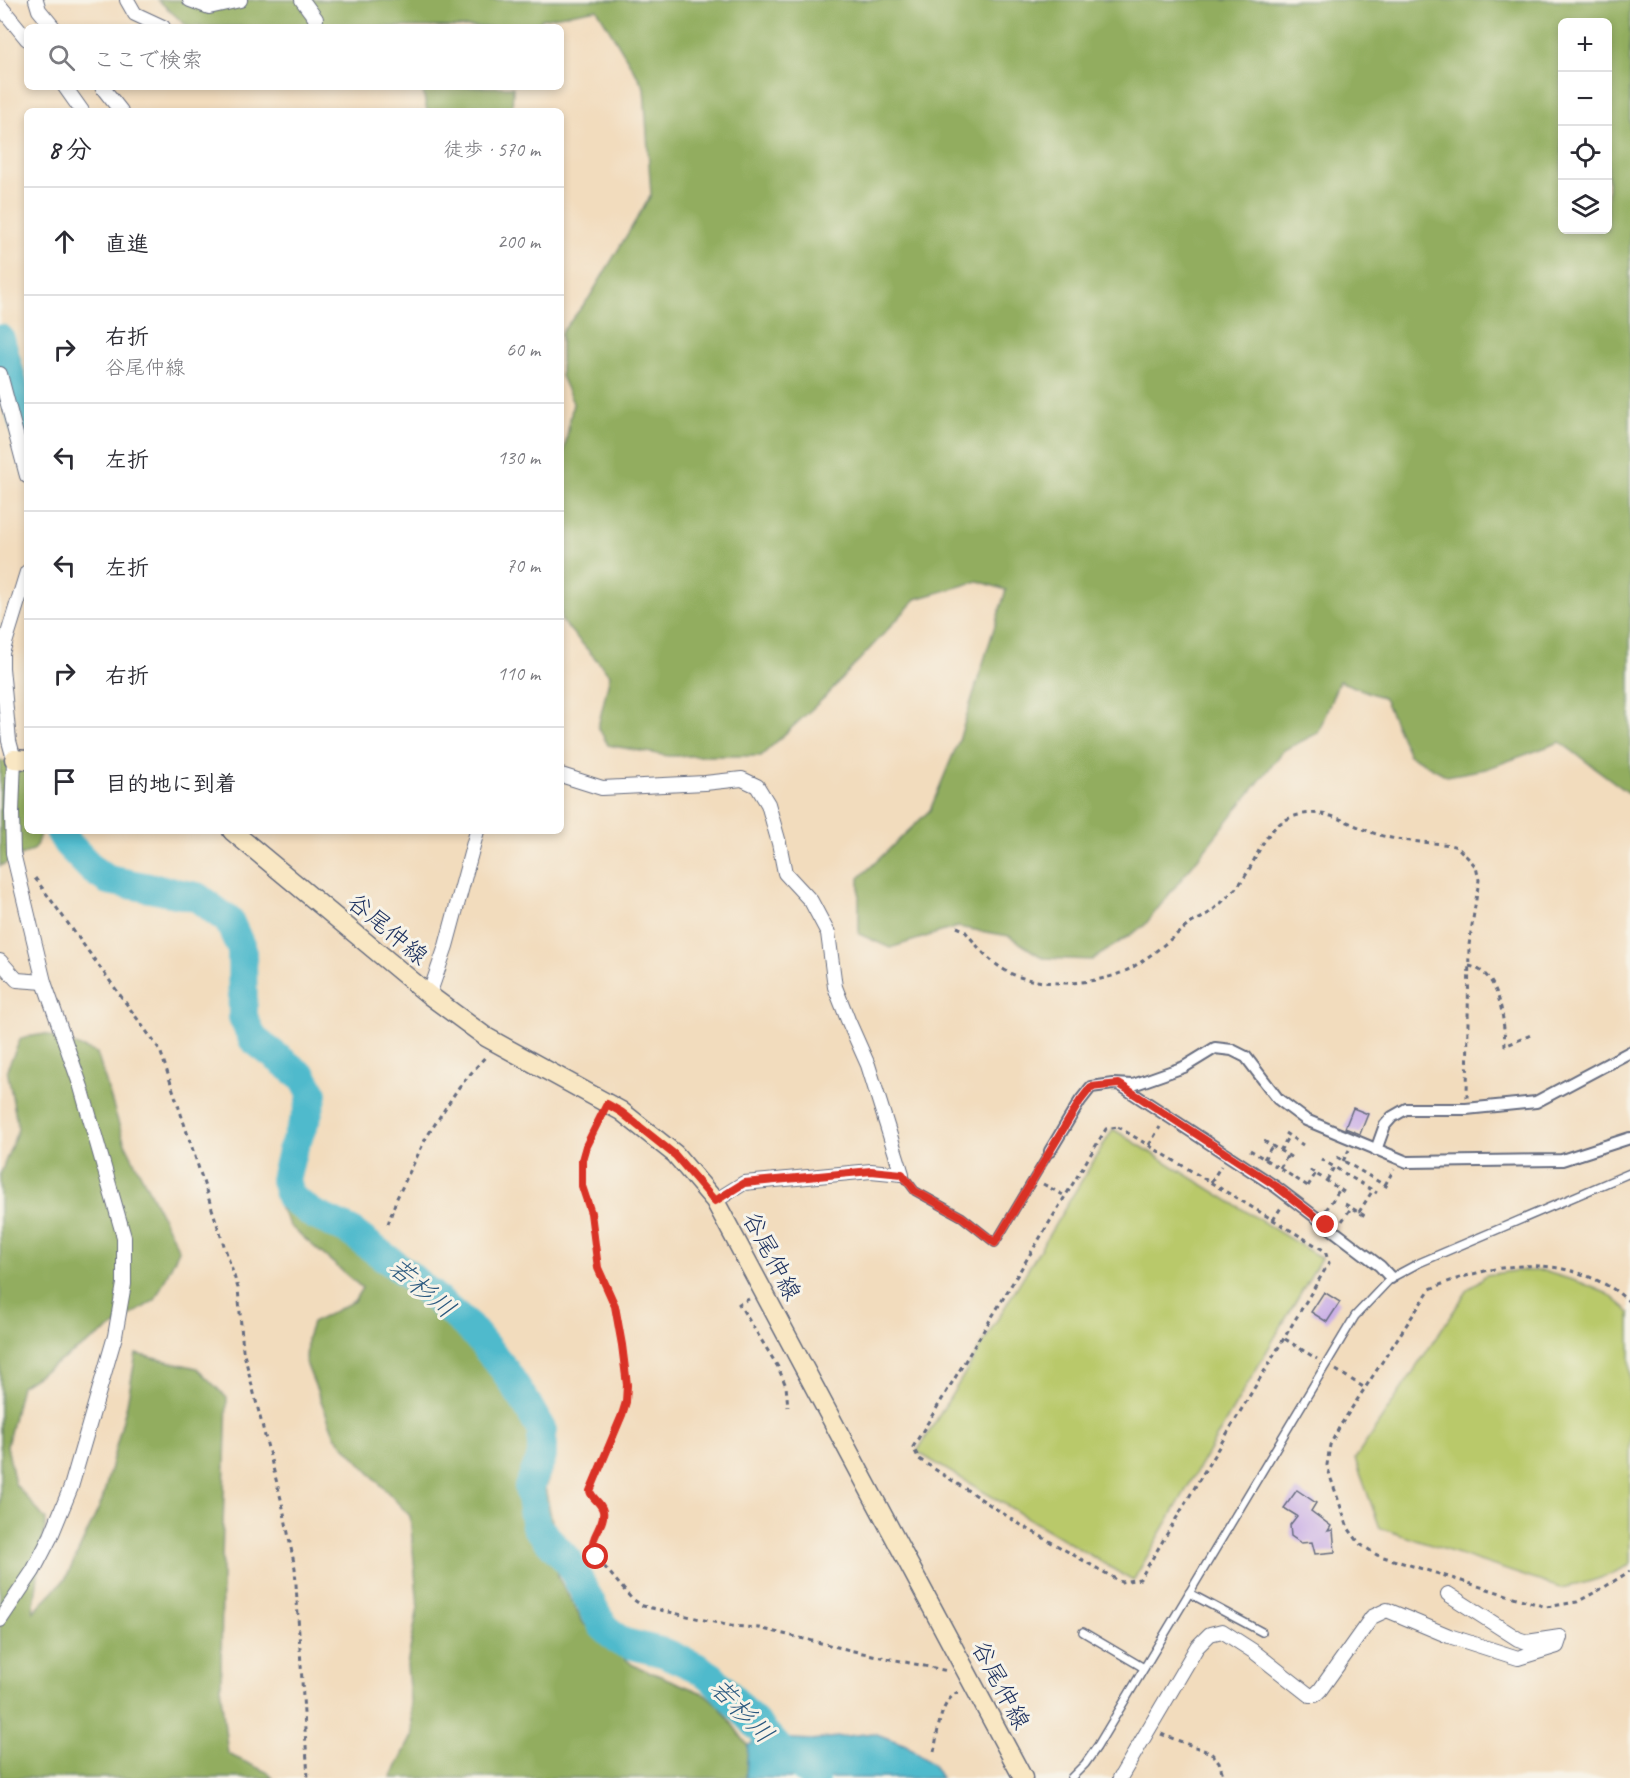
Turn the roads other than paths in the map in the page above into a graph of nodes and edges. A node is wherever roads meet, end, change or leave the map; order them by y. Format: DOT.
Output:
graph roads {
  1 [pos="36,0"];
  2 [pos="127,0"];
  3 [pos="190,0"];
  4 [pos="240,0"];
  5 [pos="302,0"];
  6 [pos="0,6"];
  7 [pos="51,24"];
  8 [pos="157,24"];
  9 [pos="315,24"];
  10 [pos="24,35"];
  11 [pos="67,90"];
  12 [pos="104,90"];
  13 [pos="80,108"];
  14 [pos="119,108"];
  15 [pos="0,374"];
  16 [pos="24,465"];
  17 [pos="24,582"];
  18 [pos="20,759"];
  19 [pos="564,776"];
  20 [pos="236,834"];
  21 [pos="476,834"];
  22 [pos="0,961"];
  23 [pos="44,982"];
  24 [pos="429,995"];
  25 [pos="1630,1052"];
  26 [pos="1119,1084"];
  27 [pos="1630,1138"];
  28 [pos="1376,1150"];
  29 [pos="1050,1151"];
  30 [pos="1630,1173"];
  31 [pos="902,1174"];
  32 [pos="715,1201"];
  33 [pos="1391,1278"];
  34 [pos="1189,1593"];
  35 [pos="1448,1594"];
  36 [pos="0,1620"];
  37 [pos="1083,1632"];
  38 [pos="1262,1632"];
  39 [pos="1144,1668"];
  40 [pos="1023,1778"];
  41 [pos="1071,1778"];
  42 [pos="1120,1778"];
  1 -- 7 [label="street"];
  2 -- 8 [label="street"];
  3 -- 4 [label="street"];
  5 -- 9 [label="street"];
  6 -- 10 [label="street"];
  11 -- 13 [label="street"];
  12 -- 14 [label="street"];
  15 -- 16 [label="street"];
  17 -- 18 [label="street"];
  18 -- 23 [label="street"];
  19 -- 31 [label="street"];
  20 -- 24 [label="main road, 谷尾仲線"];
  21 -- 24 [label="street"];
  22 -- 23 [label="street"];
  23 -- 36 [label="street"];
  24 -- 32 [label="main road, 谷尾仲線"];
  25 -- 28 [label="street"];
  26 -- 28 [label="street"];
  26 -- 29 [label="street"];
  26 -- 33 [label="street"];
  27 -- 28 [label="street"];
  29 -- 31 [label="lane"];
  30 -- 33 [label="lane"];
  31 -- 32 [label="street"];
  32 -- 40 [label="main road, 谷尾仲線"];
  33 -- 34 [label="lane"];
  34 -- 38 [label="lane"];
  34 -- 39 [label="lane"];
  35 -- 42 [label="street"];
  37 -- 39 [label="lane"];
  39 -- 41 [label="lane"];
}
